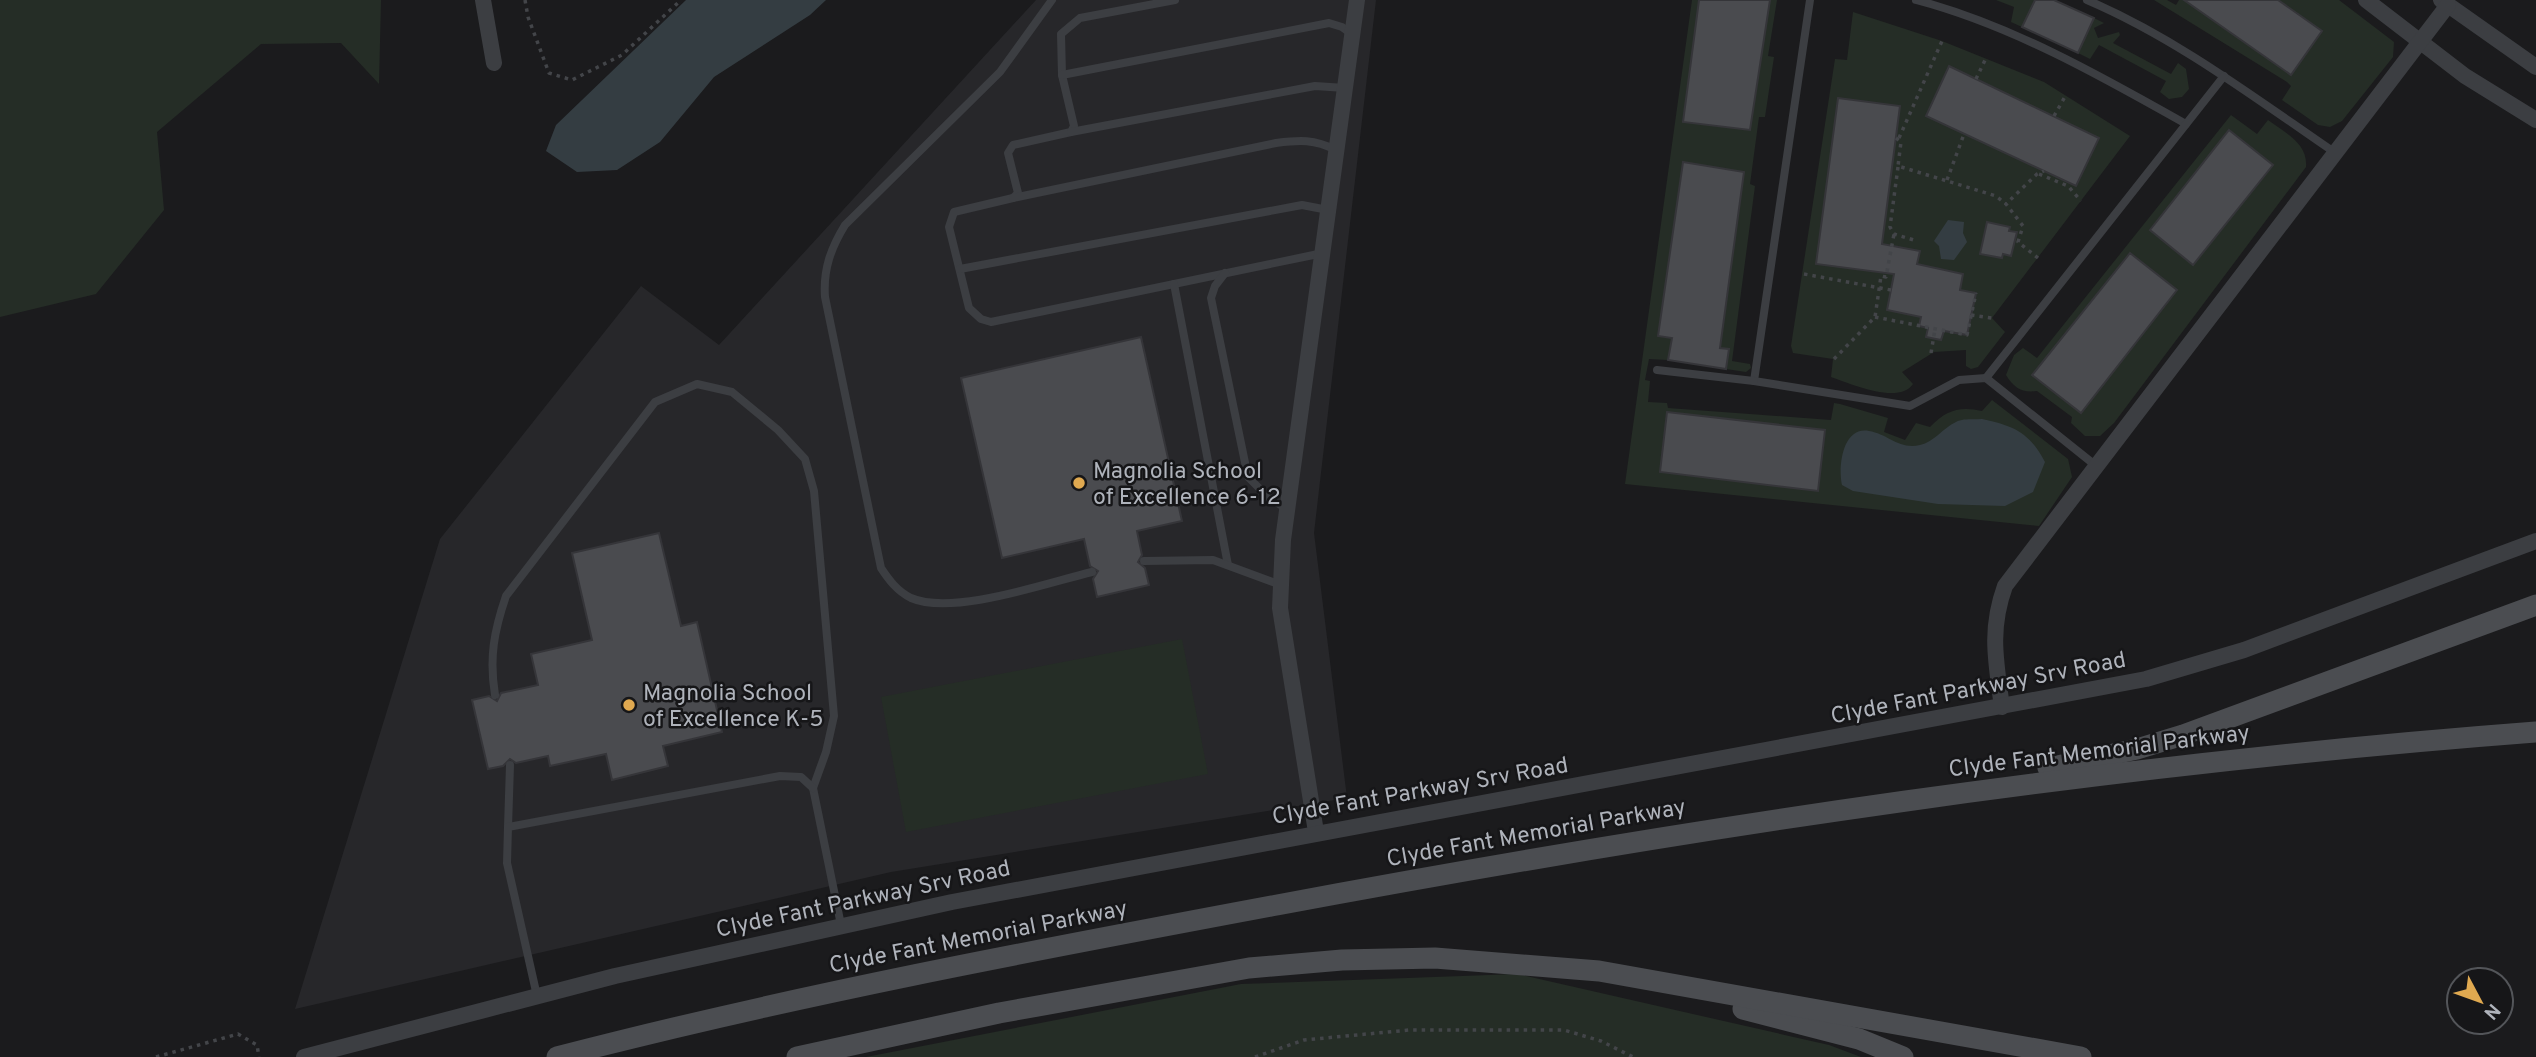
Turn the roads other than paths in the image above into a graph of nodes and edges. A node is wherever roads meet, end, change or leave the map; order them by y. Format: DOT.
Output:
graph roads {
  1 [pos="483,0"];
  2 [pos="1052,0"];
  3 [pos="1175,0"];
  4 [pos="1357,0"];
  5 [pos="1810,0"];
  6 [pos="1916,0"];
  7 [pos="2087,0"];
  8 [pos="2366,0"];
  9 [pos="2444,2"];
  10 [pos="1353,35"];
  11 [pos="2420,41"];
  12 [pos="494,63"];
  13 [pos="2536,67"];
  14 [pos="1062,75"];
  15 [pos="2224,76"];
  16 [pos="1345,88"];
  17 [pos="2536,120"];
  18 [pos="2186,124"];
  19 [pos="1071,132"];
  20 [pos="1336,150"];
  21 [pos="2334,152"];
  22 [pos="1013,198"];
  23 [pos="1328,210"];
  24 [pos="1323,253"];
  25 [pos="960,269"];
  26 [pos="1225,273"];
  27 [pos="1174,284"];
  28 [pos="1657,370"];
  29 [pos="1986,378"];
  30 [pos="1754,381"];
  31 [pos="2095,465"];
  32 [pos="1287,509"];
  33 [pos="2536,541"];
  34 [pos="1143,561"];
  35 [pos="1228,565"];
  36 [pos="1092,572"];
  37 [pos="1281,585"];
  38 [pos="2536,605"];
  39 [pos="495,695"];
  40 [pos="2002,707"];
  41 [pos="2536,733"];
  42 [pos="510,765"];
  43 [pos="813,789"];
  44 [pos="1952,793"];
  45 [pos="508,827"];
  46 [pos="1316,832"];
  47 [pos="841,925"];
  48 [pos="1599,971"];
  49 [pos="537,996"];
  50 [pos="303,1057"];
  51 [pos="557,1057"];
  52 [pos="797,1057"];
  53 [pos="1903,1057"];
  54 [pos="2081,1057"];
  1 -- 12 [label="street"];
  2 -- 36 [label="lane"];
  3 -- 14 [label="lane"];
  4 -- 10 [label="street"];
  5 -- 30 [label="lane"];
  6 -- 18 [label="lane"];
  7 -- 15 [label="lane"];
  8 -- 11 [label="street"];
  9 -- 11 [label="street"];
  9 -- 13 [label="street"];
  10 -- 14 [label="lane"];
  10 -- 16 [label="street"];
  11 -- 17 [label="street"];
  11 -- 21 [label="street"];
  14 -- 19 [label="lane"];
  15 -- 18 [label="lane"];
  15 -- 21 [label="lane"];
  16 -- 19 [label="lane"];
  16 -- 20 [label="street"];
  18 -- 29 [label="lane"];
  19 -- 22 [label="lane"];
  20 -- 22 [label="lane"];
  20 -- 23 [label="street"];
  21 -- 31 [label="street"];
  22 -- 25 [label="lane"];
  23 -- 24 [label="street"];
  23 -- 25 [label="lane"];
  24 -- 26 [label="lane"];
  24 -- 32 [label="street"];
  25 -- 27 [label="lane"];
  26 -- 27 [label="lane"];
  26 -- 32 [label="lane"];
  27 -- 35 [label="lane"];
  28 -- 30 [label="lane"];
  29 -- 30 [label="lane"];
  29 -- 31 [label="lane"];
  31 -- 40 [label="street"];
  32 -- 37 [label="street"];
  33 -- 40 [label="street, Clyde Fant Parkway Srv Road"];
  34 -- 35 [label="lane"];
  35 -- 37 [label="lane"];
  37 -- 46 [label="street"];
  38 -- 44 [label="main road"];
  39 -- 43 [label="lane"];
  40 -- 46 [label="street, Clyde Fant Parkway Srv Road"];
  41 -- 44 [label="main road, Clyde Fant Memorial Parkway"];
  42 -- 45 [label="lane"];
  43 -- 45 [label="lane"];
  43 -- 47 [label="lane"];
  44 -- 51 [label="main road, Clyde Fant Memorial Parkway"];
  45 -- 49 [label="lane"];
  46 -- 47 [label="street, Clyde Fant Parkway Srv Road"];
  47 -- 49 [label="street, Clyde Fant Parkway Srv Road"];
  48 -- 52 [label="main road"];
  48 -- 53 [label="main road"];
  48 -- 54 [label="main road"];
  49 -- 50 [label="street, Clyde Fant Parkway Srv Road"];
}
